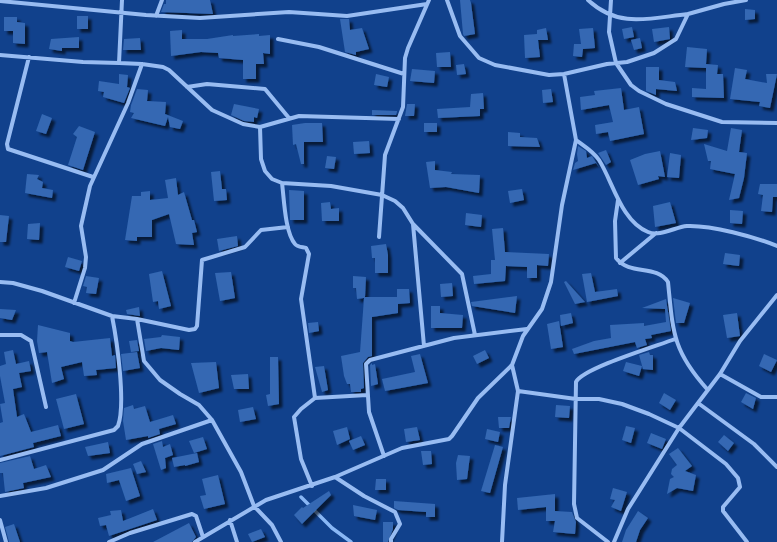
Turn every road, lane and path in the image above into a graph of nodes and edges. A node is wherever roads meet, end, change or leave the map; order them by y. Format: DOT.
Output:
graph roads {
  1 [pos="122,0"];
  2 [pos="162,0"];
  3 [pos="447,0"];
  4 [pos="588,0"];
  5 [pos="611,0"];
  6 [pos="746,0"];
  7 [pos="0,1"];
  8 [pos="428,2"];
  9 [pos="121,12"];
  10 [pos="609,14"];
  11 [pos="688,14"];
  12 [pos="156,16"];
  13 [pos="278,39"];
  14 [pos="0,55"];
  15 [pos="29,57"];
  16 [pos="119,63"];
  17 [pos="142,64"];
  18 [pos="616,64"];
  19 [pos="404,74"];
  20 [pos="564,74"];
  21 [pos="187,88"];
  22 [pos="289,118"];
  23 [pos="399,119"];
  24 [pos="777,123"];
  25 [pos="260,127"];
  26 [pos="576,140"];
  27 [pos="93,177"];
  28 [pos="282,183"];
  29 [pos="382,195"];
  30 [pos="618,200"];
  31 [pos="413,224"];
  32 [pos="288,227"];
  33 [pos="656,233"];
  34 [pos="379,237"];
  35 [pos="777,246"];
  36 [pos="620,263"];
  37 [pos="0,282"];
  38 [pos="777,295"];
  39 [pos="74,303"];
  40 [pos="112,316"];
  41 [pos="137,319"];
  42 [pos="527,329"];
  43 [pos="0,335"];
  44 [pos="475,335"];
  45 [pos="675,339"];
  46 [pos="424,346"];
  47 [pos="512,366"];
  48 [pos="720,374"];
  49 [pos="707,389"];
  50 [pos="518,392"];
  51 [pos="367,395"];
  52 [pos="777,397"];
  53 [pos="315,398"];
  54 [pos="576,398"];
  55 [pos="698,403"];
  56 [pos="46,407"];
  57 [pos="212,420"];
  58 [pos="679,428"];
  59 [pos="384,456"];
  60 [pos="0,460"];
  61 [pos="777,467"];
  62 [pos="335,477"];
  63 [pos="312,486"];
  64 [pos="0,496"];
  65 [pos="254,506"];
  66 [pos="0,520"];
  67 [pos="230,520"];
  68 [pos="203,537"];
  69 [pos="6,542"];
  70 [pos="109,542"];
  71 [pos="195,542"];
  72 [pos="237,542"];
  73 [pos="281,542"];
  74 [pos="391,542"];
  75 [pos="502,542"];
  76 [pos="608,542"];
  77 [pos="614,542"];
  78 [pos="747,542"];
  1 -- 9 [label="street"];
  2 -- 12 [label="street"];
  3 -- 20 [label="street"];
  4 -- 10 [label="street"];
  5 -- 10 [label="street"];
  6 -- 11 [label="street"];
  7 -- 9 [label="street"];
  8 -- 12 [label="street"];
  8 -- 19 [label="street"];
  9 -- 12 [label="street"];
  9 -- 16 [label="street"];
  10 -- 11 [label="street"];
  10 -- 18 [label="street"];
  11 -- 18 [label="street"];
  13 -- 19 [label="street"];
  14 -- 15 [label="street"];
  15 -- 16 [label="street"];
  15 -- 27 [label="street"];
  16 -- 17 [label="street"];
  17 -- 21 [label="street"];
  17 -- 27 [label="street"];
  18 -- 20 [label="street"];
  18 -- 24 [label="street"];
  19 -- 23 [label="street"];
  20 -- 26 [label="street"];
  21 -- 22 [label="street"];
  21 -- 25 [label="street"];
  22 -- 23 [label="street"];
  22 -- 25 [label="street"];
  23 -- 29 [label="street"];
  25 -- 28 [label="street"];
  26 -- 30 [label="street"];
  26 -- 42 [label="street"];
  27 -- 39 [label="street"];
  28 -- 29 [label="street"];
  28 -- 32 [label="street"];
  29 -- 31 [label="street"];
  29 -- 34 [label="street"];
  30 -- 33 [label="street"];
  30 -- 36 [label="street"];
  31 -- 44 [label="street"];
  31 -- 46 [label="street"];
  32 -- 41 [label="street"];
  32 -- 53 [label="street"];
  33 -- 35 [label="street"];
  33 -- 36 [label="street"];
  36 -- 45 [label="street"];
  37 -- 39 [label="street"];
  38 -- 48 [label="street"];
  39 -- 40 [label="street"];
  40 -- 41 [label="street"];
  40 -- 60 [label="street"];
  41 -- 57 [label="street"];
  42 -- 44 [label="street"];
  42 -- 47 [label="street"];
  43 -- 56 [label="street"];
  44 -- 46 [label="street"];
  45 -- 49 [label="street"];
  45 -- 54 [label="street"];
  46 -- 51 [label="street"];
  47 -- 50 [label="street"];
  47 -- 59 [label="street"];
  48 -- 49 [label="street"];
  48 -- 52 [label="street"];
  49 -- 55 [label="street"];
  50 -- 54 [label="street"];
  50 -- 75 [label="street"];
  51 -- 53 [label="street"];
  51 -- 59 [label="street"];
  53 -- 63 [label="street"];
  54 -- 58 [label="street"];
  54 -- 76 [label="street"];
  55 -- 58 [label="street"];
  55 -- 61 [label="street"];
  57 -- 64 [label="street"];
  57 -- 65 [label="street"];
  58 -- 77 [label="street"];
  58 -- 78 [label="street"];
  59 -- 62 [label="street"];
  62 -- 63 [label="street"];
  62 -- 74 [label="street"];
  63 -- 65 [label="street"];
  65 -- 67 [label="street"];
  65 -- 73 [label="street"];
  66 -- 69 [label="street"];
  67 -- 68 [label="street"];
  67 -- 72 [label="street"];
  68 -- 70 [label="street"];
  68 -- 71 [label="street"];
}
